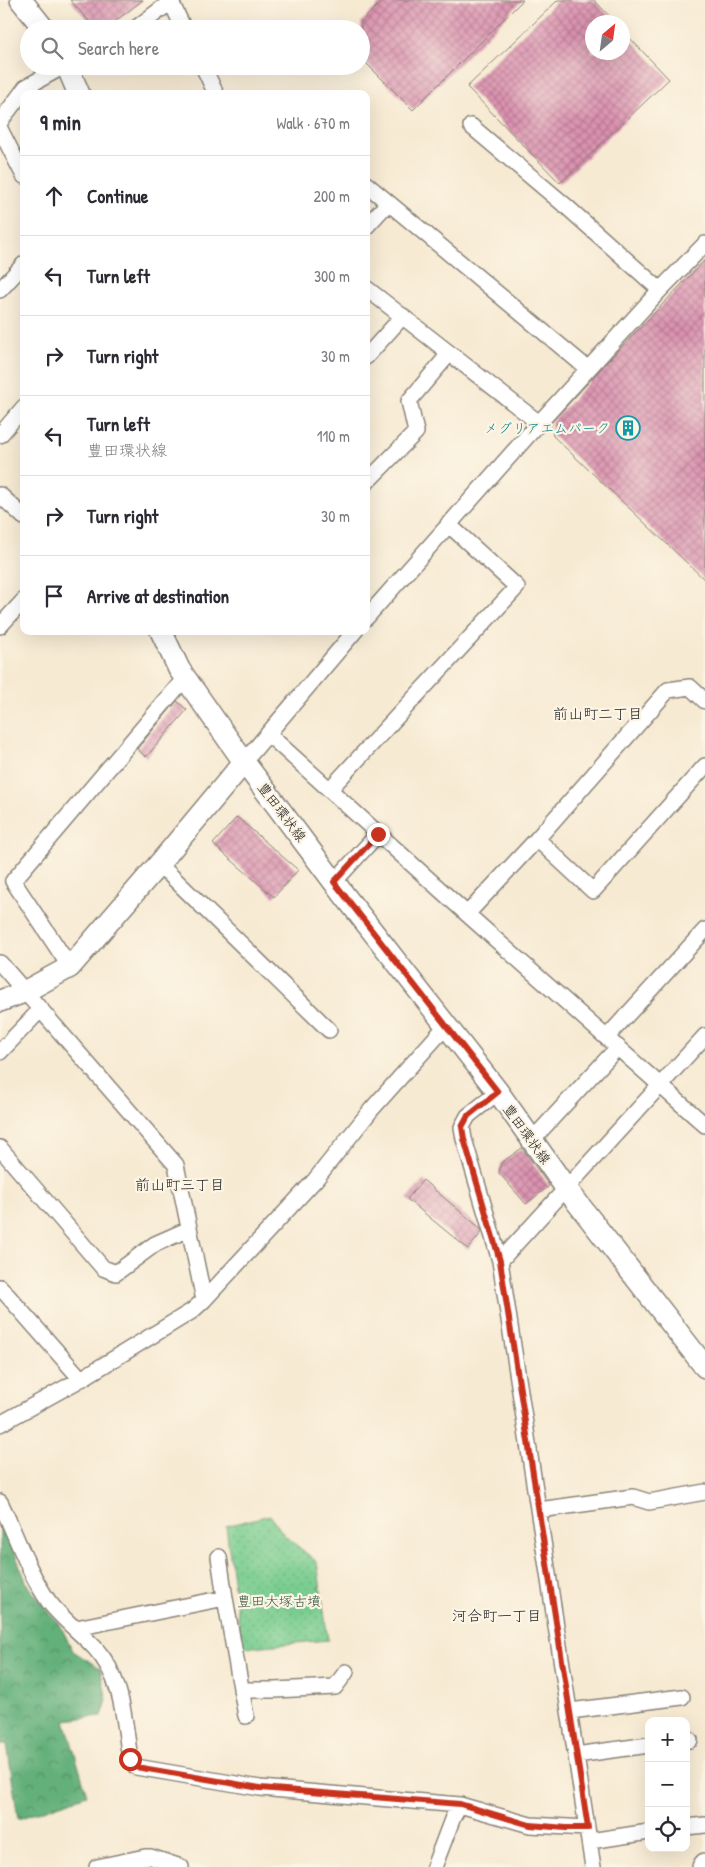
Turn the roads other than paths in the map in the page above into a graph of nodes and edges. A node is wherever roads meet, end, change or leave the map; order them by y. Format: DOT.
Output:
graph roads {
  1 [pos="21,0"];
  2 [pos="172,1"];
  3 [pos="37,20"];
  4 [pos="147,20"];
  5 [pos="180,20"];
  6 [pos="49,75"];
  7 [pos="70,75"];
  8 [pos="206,75"];
  9 [pos="24,90"];
  10 [pos="77,90"];
  11 [pos="214,90"];
  12 [pos="20,95"];
  13 [pos="0,122"];
  14 [pos="471,126"];
  15 [pos="0,129"];
  16 [pos="20,168"];
  17 [pos="370,188"];
  18 [pos="388,204"];
  19 [pos="370,223"];
  20 [pos="705,244"];
  21 [pos="20,268"];
  22 [pos="0,290"];
  23 [pos="660,290"];
  24 [pos="370,291"];
  25 [pos="403,316"];
  26 [pos="370,353"];
  27 [pos="449,354"];
  28 [pos="588,369"];
  29 [pos="20,412"];
  30 [pos="539,423"];
  31 [pos="0,435"];
  32 [pos="370,479"];
  33 [pos="0,495"];
  34 [pos="20,513"];
  35 [pos="448,524"];
  36 [pos="20,604"];
  37 [pos="370,608"];
  38 [pos="0,626"];
  39 [pos="163,635"];
  40 [pos="352,635"];
  41 [pos="185,678"];
  42 [pos="705,701"];
  43 [pos="268,734"];
  44 [pos="244,762"];
  45 [pos="705,766"];
  46 [pos="330,789"];
  47 [pos="378,834"];
  48 [pos="536,839"];
  49 [pos="159,864"];
  50 [pos="334,882"];
  51 [pos="467,914"];
  52 [pos="705,930"];
  53 [pos="0,964"];
  54 [pos="70,967"];
  55 [pos="24,992"];
  56 [pos="0,1001"];
  57 [pos="40,1009"];
  58 [pos="446,1026"];
  59 [pos="329,1030"];
  60 [pos="705,1036"];
  61 [pos="607,1037"];
  62 [pos="618,1047"];
  63 [pos="0,1052"];
  64 [pos="660,1084"];
  65 [pos="498,1092"];
  66 [pos="705,1125"];
  67 [pos="532,1140"];
  68 [pos="0,1148"];
  69 [pos="566,1188"];
  70 [pos="189,1229"];
  71 [pos="500,1261"];
  72 [pos="0,1287"];
  73 [pos="204,1300"];
  74 [pos="705,1367"];
  75 [pos="81,1379"];
  76 [pos="0,1424"];
  77 [pos="705,1492"];
  78 [pos="0,1502"];
  79 [pos="539,1510"];
  80 [pos="219,1557"];
  81 [pos="225,1598"];
  82 [pos="76,1628"];
  83 [pos="346,1672"];
  84 [pos="241,1690"];
  85 [pos="682,1697"];
  86 [pos="570,1711"];
  87 [pos="246,1716"];
  88 [pos="645,1746"];
  89 [pos="576,1755"];
  90 [pos="460,1804"];
  91 [pos="705,1826"];
  92 [pos="690,1827"];
  93 [pos="645,1832"];
  94 [pos="589,1834"];
  95 [pos="97,1867"];
  96 [pos="181,1867"];
  97 [pos="434,1867"];
  98 [pos="594,1867"];
  1 -- 3 [label="main road"];
  2 -- 4 [label="street"];
  2 -- 5 [label="street"];
  6 -- 9 [label="street"];
  7 -- 10 [label="main road"];
  8 -- 11 [label="street"];
  12 -- 13 [label="street"];
  14 -- 23 [label="street"];
  15 -- 16 [label="street"];
  17 -- 18 [label="street"];
  18 -- 19 [label="street"];
  18 -- 28 [label="street"];
  20 -- 23 [label="street"];
  21 -- 22 [label="street"];
  23 -- 28 [label="street"];
  24 -- 25 [label="street"];
  25 -- 26 [label="street"];
  25 -- 27 [label="street"];
  27 -- 30 [label="street"];
  27 -- 32 [label="street"];
  28 -- 30 [label="street"];
  29 -- 31 [label="street"];
  30 -- 35 [label="street"];
  33 -- 34 [label="street"];
  35 -- 37 [label="street"];
  35 -- 46 [label="street"];
  36 -- 38 [label="street"];
  39 -- 41 [label="main road, 豊田環状線"];
  40 -- 43 [label="street"];
  41 -- 44 [label="main road, 豊田環状線"];
  41 -- 54 [label="street"];
  42 -- 48 [label="street"];
  43 -- 44 [label="street"];
  43 -- 46 [label="street"];
  44 -- 49 [label="main road"];
  44 -- 50 [label="main road, 豊田環状線"];
  45 -- 48 [label="street"];
  46 -- 47 [label="street"];
  47 -- 50 [label="street"];
  47 -- 51 [label="street"];
  48 -- 51 [label="street"];
  49 -- 54 [label="main road"];
  49 -- 59 [label="street"];
  50 -- 58 [label="main road, 豊田環状線"];
  51 -- 61 [label="street"];
  52 -- 61 [label="street"];
  53 -- 55 [label="street"];
  54 -- 55 [label="main road"];
  55 -- 56 [label="main road"];
  55 -- 57 [label="street"];
  57 -- 63 [label="street"];
  57 -- 70 [label="street"];
  58 -- 65 [label="main road, 豊田環状線"];
  58 -- 73 [label="street"];
  60 -- 64 [label="street"];
  61 -- 62 [label="street"];
  62 -- 64 [label="street"];
  62 -- 67 [label="street"];
  64 -- 66 [label="street"];
  64 -- 69 [label="street"];
  65 -- 67 [label="main road, 豊田環状線"];
  65 -- 71 [label="street"];
  67 -- 69 [label="main road, 豊田環状線"];
  68 -- 70 [label="street"];
  69 -- 71 [label="street"];
  69 -- 74 [label="main road, 豊田環状線"];
  70 -- 73 [label="street"];
  71 -- 79 [label="street"];
  72 -- 75 [label="street"];
  73 -- 75 [label="street"];
  75 -- 76 [label="street"];
  77 -- 79 [label="street"];
  78 -- 82 [label="street"];
  79 -- 86 [label="street"];
  80 -- 81 [label="street"];
  81 -- 82 [label="street"];
  81 -- 84 [label="street"];
  82 -- 90 [label="street"];
  83 -- 84 [label="street"];
  84 -- 87 [label="street"];
  85 -- 86 [label="street"];
  86 -- 89 [label="street"];
  88 -- 89 [label="street"];
  89 -- 94 [label="street"];
  90 -- 94 [label="street"];
  90 -- 97 [label="street"];
  91 -- 92 [label="street"];
  93 -- 94 [label="street"];
  94 -- 98 [label="street"];
  95 -- 96 [label="street"];
}
